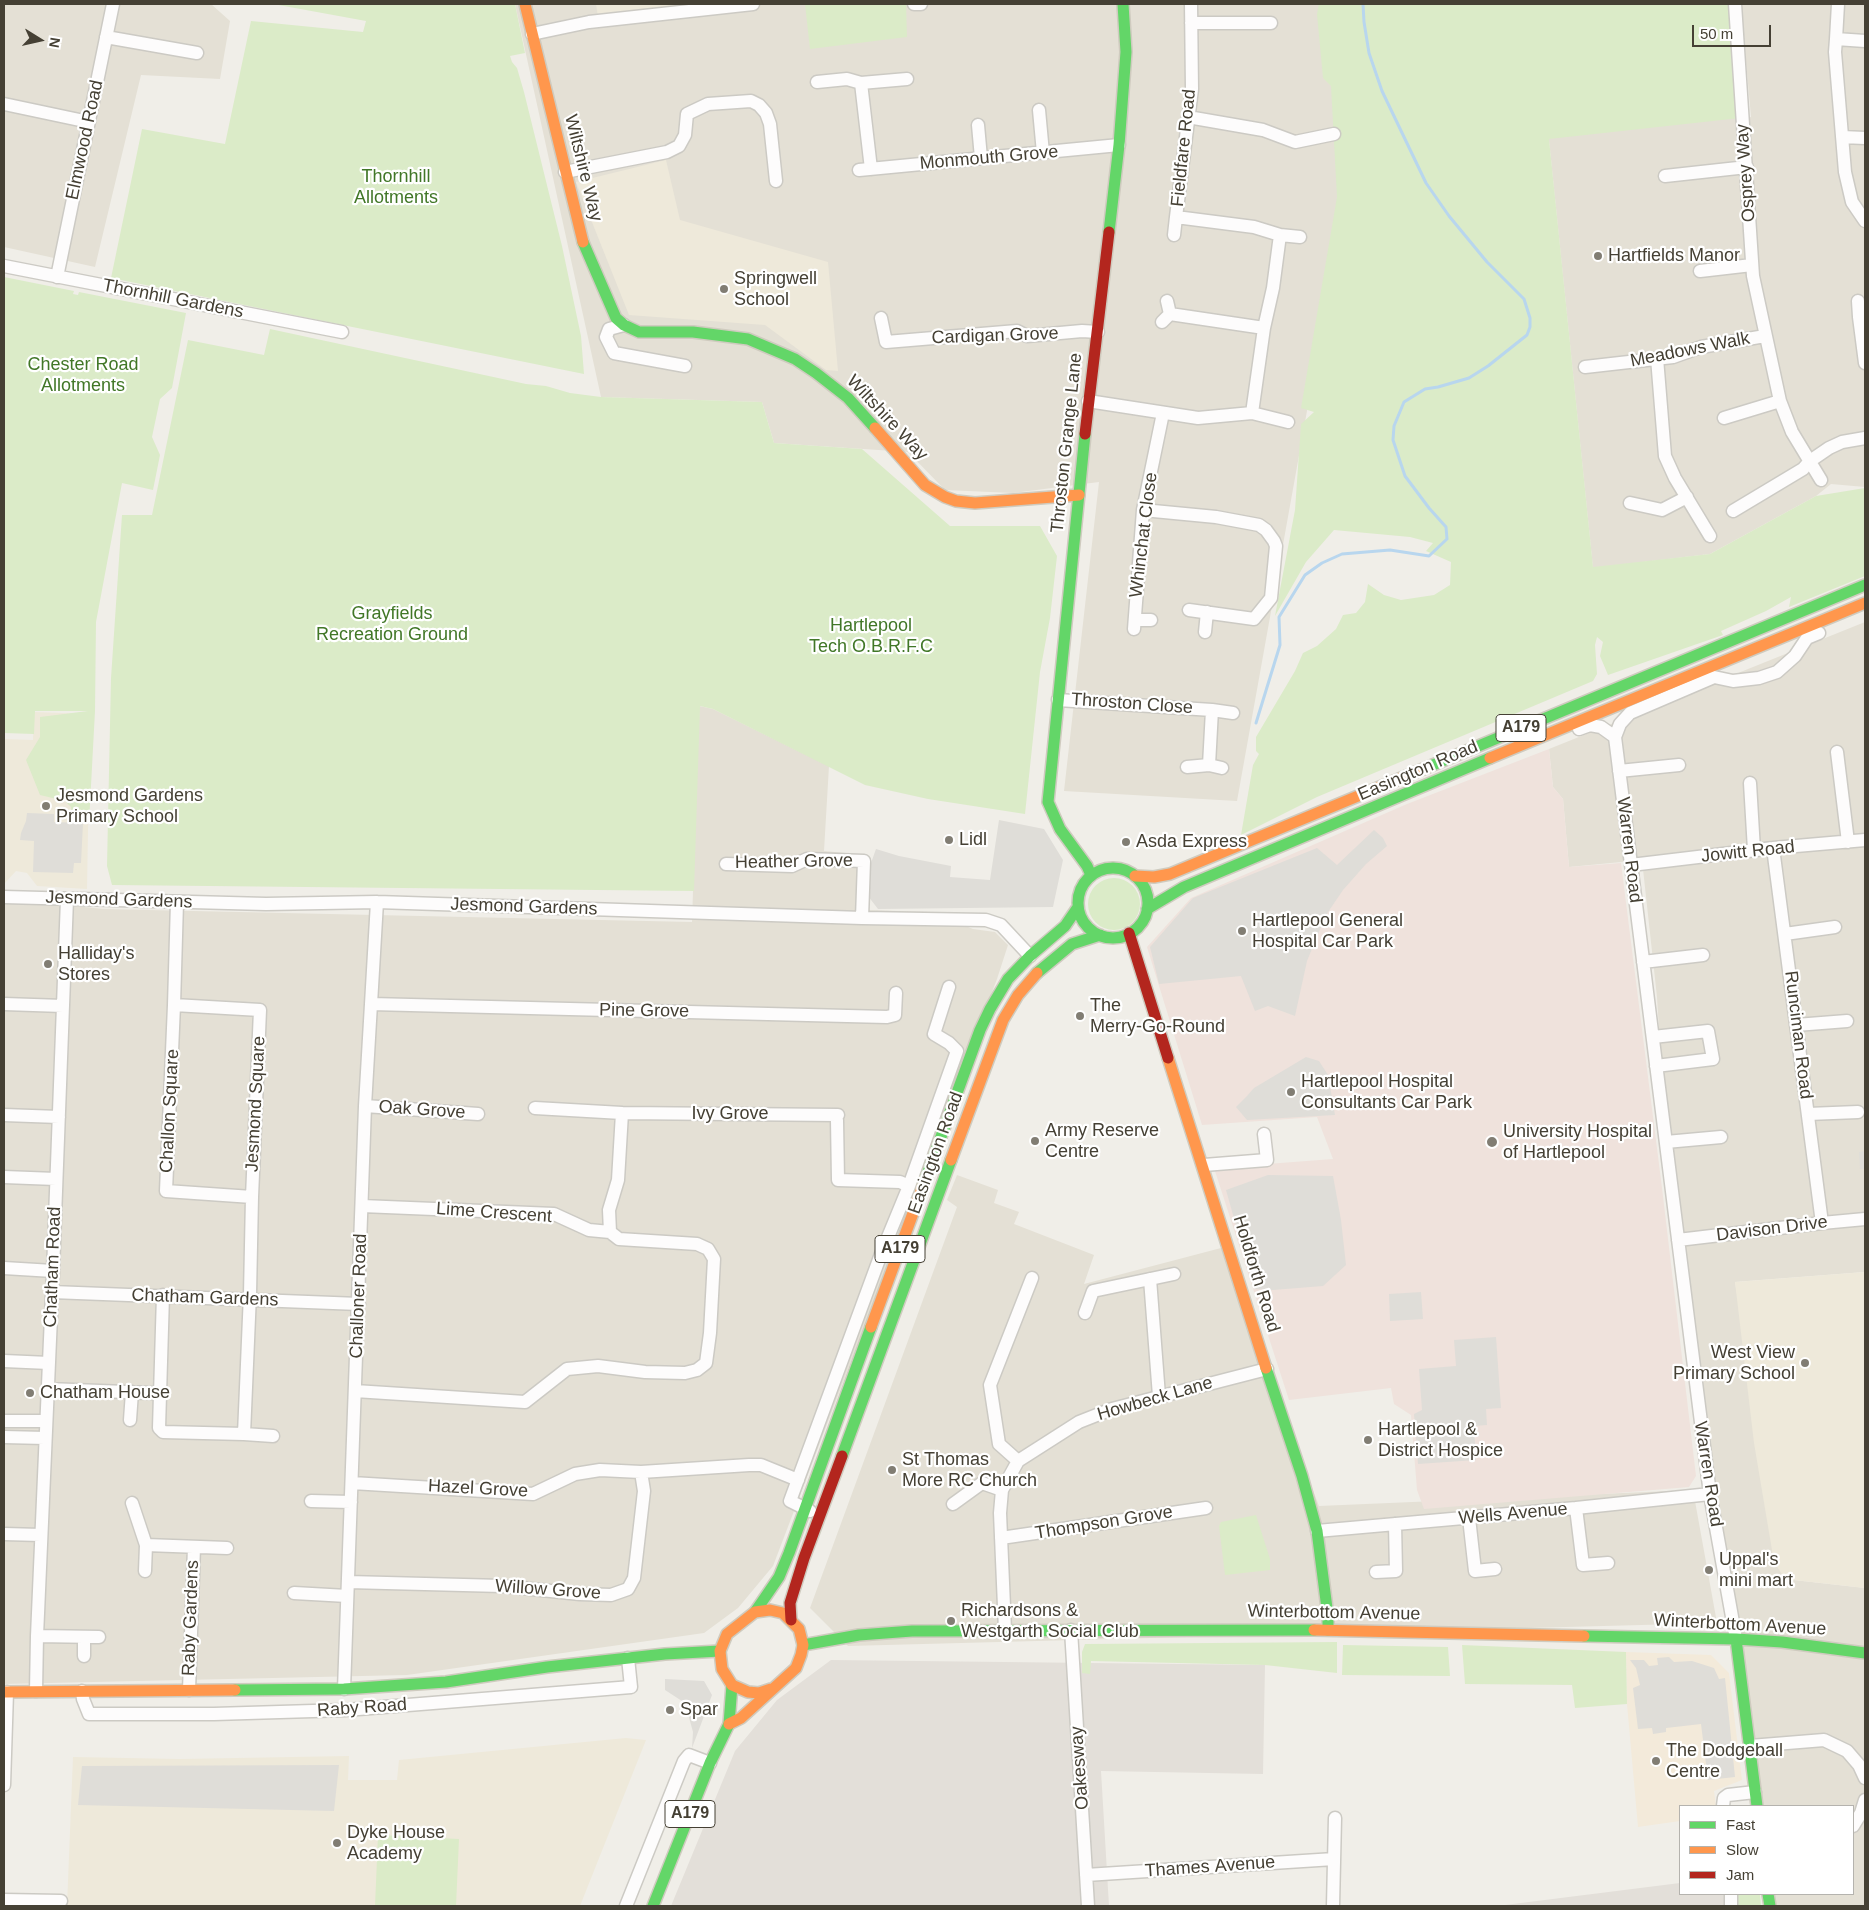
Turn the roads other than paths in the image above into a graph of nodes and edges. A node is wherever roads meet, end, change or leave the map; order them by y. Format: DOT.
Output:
graph roads {
  1 [pos="113,4"];
  2 [pos="524,4"];
  3 [pos="753,4"];
  4 [pos="914,4"];
  5 [pos="921,4"];
  6 [pos="1123,4"];
  7 [pos="1191,4"];
  8 [pos="1735,4"];
  9 [pos="1838,4"];
  10 [pos="1191,23"];
  11 [pos="1271,23"];
  12 [pos="532,34"];
  13 [pos="106,37"];
  14 [pos="1836,39"];
  15 [pos="1865,41"];
  16 [pos="197,53"];
  17 [pos="907,79"];
  18 [pos="817,82"];
  19 [pos="861,83"];
  20 [pos="4,104"];
  21 [pos="1039,110"];
  22 [pos="1188,118"];
  23 [pos="89,122"];
  24 [pos="978,124"];
  25 [pos="1334,134"];
  26 [pos="1842,137"];
  27 [pos="1865,138"];
  28 [pos="1119,145"];
  29 [pos="1043,153"];
  30 [pos="981,158"];
  31 [pos="1747,167"];
  32 [pos="565,172"];
  33 [pos="1665,176"];
  34 [pos="776,181"];
  35 [pos="1176,217"];
  36 [pos="1865,220"];
  37 [pos="1174,235"];
  38 [pos="1280,235"];
  39 [pos="1300,237"];
  40 [pos="1752,265"];
  41 [pos="4,266"];
  42 [pos="1700,271"];
  43 [pos="57,277"];
  44 [pos="1167,301"];
  45 [pos="1858,301"];
  46 [pos="1862,316"];
  47 [pos="881,318"];
  48 [pos="624,325"];
  49 [pos="1264,328"];
  50 [pos="342,332"];
  51 [pos="1098,332"];
  52 [pos="1765,336"];
  53 [pos="1656,358"];
  54 [pos="1865,363"];
  55 [pos="685,366"];
  56 [pos="1585,367"];
  57 [pos="1088,400"];
  58 [pos="1780,401"];
  59 [pos="1163,413"];
  60 [pos="1252,413"];
  61 [pos="1724,418"];
  62 [pos="1288,422"];
  63 [pos="1865,438"];
  64 [pos="1810,461"];
  65 [pos="1821,480"];
  66 [pos="1079,495"];
  67 [pos="1687,496"];
  68 [pos="1630,503"];
  69 [pos="1143,510"];
  70 [pos="1733,511"];
  71 [pos="1710,536"];
  72 [pos="1865,585"];
  73 [pos="1865,603"];
  74 [pos="1189,610"];
  75 [pos="1207,612"];
  76 [pos="1865,614"];
  77 [pos="1151,620"];
  78 [pos="1205,632"];
  79 [pos="1058,700"];
  80 [pos="1212,710"];
  81 [pos="1233,713"];
  82 [pos="1552,732"];
  83 [pos="1615,737"];
  84 [pos="1837,752"];
  85 [pos="1209,765"];
  86 [pos="1679,765"];
  87 [pos="1187,767"];
  88 [pos="1222,768"];
  89 [pos="1620,771"];
  90 [pos="1750,783"];
  91 [pos="1865,840"];
  92 [pos="1848,842"];
  93 [pos="1773,848"];
  94 [pos="1754,850"];
  95 [pos="726,864"];
  96 [pos="1631,865"];
  97 [pos="1091,875"];
  98 [pos="1135,876"];
  99 [pos="4,897"];
  100 [pos="67,899"];
  101 [pos="177,902"];
  102 [pos="377,902"];
  103 [pos="1078,906"];
  104 [pos="1147,909"];
  105 [pos="862,918"];
  106 [pos="1835,927"];
  107 [pos="1129,933"];
  108 [pos="1785,934"];
  109 [pos="1100,935"];
  110 [pos="1702,954"];
  111 [pos="1030,956"];
  112 [pos="1643,962"];
  113 [pos="949,987"];
  114 [pos="896,993"];
  115 [pos="4,1004"];
  116 [pos="371,1004"];
  117 [pos="174,1005"];
  118 [pos="63,1006"];
  119 [pos="1847,1021"];
  120 [pos="1796,1025"];
  121 [pos="1653,1037"];
  122 [pos="970,1060"];
  123 [pos="953,1061"];
  124 [pos="986,1066"];
  125 [pos="1656,1066"];
  126 [pos="365,1106"];
  127 [pos="535,1108"];
  128 [pos="1858,1112"];
  129 [pos="622,1113"];
  130 [pos="478,1114"];
  131 [pos="1808,1114"];
  132 [pos="4,1115"];
  133 [pos="58,1117"];
  134 [pos="1264,1134"];
  135 [pos="1721,1136"];
  136 [pos="1666,1142"];
  137 [pos="932,1162"];
  138 [pos="1204,1165"];
  139 [pos="948,1170"];
  140 [pos="4,1177"];
  141 [pos="56,1179"];
  142 [pos="909,1186"];
  143 [pos="252,1197"];
  144 [pos="362,1206"];
  145 [pos="1865,1220"];
  146 [pos="1822,1223"];
  147 [pos="610,1232"];
  148 [pos="1678,1240"];
  149 [pos="4,1268"];
  150 [pos="53,1270"];
  151 [pos="1174,1274"];
  152 [pos="1032,1278"];
  153 [pos="1150,1280"];
  154 [pos="52,1292"];
  155 [pos="163,1295"];
  156 [pos="250,1299"];
  157 [pos="359,1304"];
  158 [pos="1085,1313"];
  159 [pos="4,1361"];
  160 [pos="49,1363"];
  161 [pos="1267,1369"];
  162 [pos="48,1389"];
  163 [pos="355,1391"];
  164 [pos="132,1392"];
  165 [pos="152,1393"];
  166 [pos="1159,1396"];
  167 [pos="130,1420"];
  168 [pos="4,1421"];
  169 [pos="46,1421"];
  170 [pos="244,1434"];
  171 [pos="274,1436"];
  172 [pos="4,1437"];
  173 [pos="45,1438"];
  174 [pos="1018,1461"];
  175 [pos="641,1472"];
  176 [pos="798,1480"];
  177 [pos="352,1484"];
  178 [pos="1002,1490"];
  179 [pos="1710,1494"];
  180 [pos="311,1502"];
  181 [pos="351,1502"];
  182 [pos="132,1503"];
  183 [pos="953,1504"];
  184 [pos="1206,1508"];
  185 [pos="1576,1508"];
  186 [pos="805,1509"];
  187 [pos="820,1515"];
  188 [pos="1470,1518"];
  189 [pos="1395,1524"];
  190 [pos="1317,1531"];
  191 [pos="4,1534"];
  192 [pos="41,1535"];
  193 [pos="1001,1538"];
  194 [pos="146,1545"];
  195 [pos="194,1547"];
  196 [pos="227,1548"];
  197 [pos="1608,1563"];
  198 [pos="1495,1569"];
  199 [pos="145,1571"];
  200 [pos="1376,1572"];
  201 [pos="348,1582"];
  202 [pos="294,1593"];
  203 [pos="347,1596"];
  204 [pos="755,1612"];
  205 [pos="791,1620"];
  206 [pos="1004,1630"];
  207 [pos="1071,1630"];
  208 [pos="1328,1630"];
  209 [pos="36,1636"];
  210 [pos="84,1637"];
  211 [pos="99,1637"];
  212 [pos="1736,1639"];
  213 [pos="803,1646"];
  214 [pos="720,1651"];
  215 [pos="1865,1652"];
  216 [pos="84,1656"];
  217 [pos="628,1658"];
  218 [pos="732,1685"];
  219 [pos="344,1689"];
  220 [pos="771,1689"];
  221 [pos="188,1690"];
  222 [pos="36,1691"];
  223 [pos="82,1691"];
  224 [pos="6,1692"];
  225 [pos="729,1724"];
  226 [pos="1750,1746"];
  227 [pos="710,1763"];
  228 [pos="1865,1778"];
  229 [pos="4,1785"];
  230 [pos="1755,1792"];
  231 [pos="1865,1800"];
  232 [pos="1723,1805"];
  233 [pos="1757,1805"];
  234 [pos="1335,1818"];
  235 [pos="1854,1824"];
  236 [pos="1334,1859"];
  237 [pos="1086,1875"];
  238 [pos="4,1900"];
  239 [pos="61,1902"];
  240 [pos="626,1906"];
  241 [pos="653,1906"];
  242 [pos="1088,1906"];
  243 [pos="1333,1906"];
  1 -- 13 [label="street, Elmwood Road"];
  2 -- 12 [label="main road, Wiltshire Way"];
  3 -- 12 [label="street"];
  4 -- 5 [label="street"];
  6 -- 28 [label="main road, Throston Grange Lane"];
  7 -- 10 [label="street, Fieldfare Road"];
  8 -- 31 [label="street, Osprey Way"];
  9 -- 14 [label="street"];
  10 -- 11 [label="street"];
  10 -- 22 [label="street, Fieldfare Road"];
  12 -- 32 [label="main road, Wiltshire Way"];
  13 -- 16 [label="street"];
  13 -- 23 [label="street, Elmwood Road"];
  14 -- 15 [label="street"];
  14 -- 26 [label="street"];
  17 -- 19 [label="street"];
  18 -- 19 [label="street"];
  19 -- 30 [label="street, Monmouth Grove"];
  20 -- 23 [label="street"];
  21 -- 29 [label="street"];
  22 -- 25 [label="street"];
  22 -- 35 [label="street, Fieldfare Road"];
  23 -- 43 [label="street, Elmwood Road"];
  24 -- 30 [label="street"];
  26 -- 27 [label="street"];
  26 -- 36 [label="street"];
  28 -- 29 [label="street, Monmouth Grove"];
  28 -- 51 [label="main road, Throston Grange Lane"];
  29 -- 30 [label="street, Monmouth Grove"];
  31 -- 33 [label="street"];
  31 -- 40 [label="street, Osprey Way"];
  32 -- 34 [label="street"];
  32 -- 48 [label="main road, Wiltshire Way"];
  35 -- 37 [label="street"];
  35 -- 38 [label="street, Fieldfare Road"];
  38 -- 39 [label="street, Fieldfare Road"];
  38 -- 49 [label="street"];
  40 -- 42 [label="street"];
  40 -- 52 [label="street, Osprey Way"];
  41 -- 43 [label="street, Thornhill Gardens"];
  43 -- 50 [label="street, Thornhill Gardens"];
  44 -- 49 [label="street"];
  45 -- 46 [label="street"];
  46 -- 54 [label="street"];
  47 -- 51 [label="street, Cardigan Grove"];
  48 -- 55 [label="street"];
  48 -- 66 [label="main road, Wiltshire Way"];
  49 -- 60 [label="street"];
  51 -- 57 [label="main road, Throston Grange Lane"];
  52 -- 53 [label="street, Meadows Walk"];
  52 -- 58 [label="street, Osprey Way"];
  53 -- 56 [label="street, Meadows Walk"];
  53 -- 67 [label="street"];
  57 -- 59 [label="street"];
  57 -- 66 [label="main road, Throston Grange Lane"];
  58 -- 61 [label="street"];
  58 -- 64 [label="street, Osprey Way"];
  59 -- 60 [label="street"];
  59 -- 69 [label="street, Whinchat Close"];
  60 -- 62 [label="street"];
  63 -- 64 [label="street"];
  64 -- 65 [label="street, Osprey Way"];
  64 -- 70 [label="street"];
  66 -- 79 [label="main road, Throston Grange Lane"];
  67 -- 68 [label="street"];
  67 -- 71 [label="street"];
  69 -- 75 [label="street"];
  69 -- 77 [label="street, Whinchat Close"];
  72 -- 98 [label="main road, Easington Road / A179"];
  73 -- 82 [label="main road, Easington Road / A179"];
  74 -- 75 [label="street"];
  75 -- 78 [label="street"];
  76 -- 83 [label="street"];
  79 -- 80 [label="street, Throston Close"];
  79 -- 97 [label="main road, Throston Grange Lane"];
  80 -- 81 [label="street"];
  80 -- 85 [label="street, Throston Close"];
  82 -- 83 [label="street"];
  82 -- 104 [label="main road, Easington Road / A179"];
  83 -- 89 [label="street, Warren Road"];
  84 -- 92 [label="street"];
  85 -- 87 [label="street"];
  85 -- 88 [label="street"];
  86 -- 89 [label="street"];
  89 -- 96 [label="street, Warren Road"];
  90 -- 94 [label="street"];
  91 -- 92 [label="street, Jowitt Road"];
  92 -- 93 [label="street, Jowitt Road"];
  93 -- 94 [label="street, Jowitt Road"];
  93 -- 108 [label="street, Runciman Road"];
  94 -- 96 [label="street, Jowitt Road"];
  95 -- 105 [label="street, Heather Grove"];
  96 -- 112 [label="street, Warren Road"];
  97 -- 98 [label="main road, Easington Road"];
  97 -- 103 [label="main road, Easington Road"];
  98 -- 104 [label="main road"];
  99 -- 100 [label="street, Jesmond Gardens"];
  100 -- 101 [label="street, Jesmond Gardens"];
  100 -- 118 [label="street, Chatham Road"];
  101 -- 102 [label="street, Jesmond Gardens"];
  101 -- 117 [label="street, Challon Square"];
  102 -- 105 [label="street, Jesmond Gardens"];
  102 -- 116 [label="street, Challoner Road"];
  103 -- 109 [label="main road"];
  103 -- 111 [label="main road, Easington Road / A179"];
  104 -- 107 [label="main road, Easington Road"];
  105 -- 111 [label="street, Jesmond Gardens"];
  106 -- 108 [label="street"];
  107 -- 109 [label="main road, Easington Road"];
  107 -- 138 [label="main road, Holdforth Road"];
  108 -- 120 [label="street, Runciman Road"];
  109 -- 124 [label="main road, Easington Road / A179"];
  110 -- 112 [label="street"];
  111 -- 122 [label="main road, Easington Road / A179"];
  112 -- 121 [label="street, Warren Road"];
  113 -- 123 [label="street"];
  114 -- 116 [label="street, Pine Grove"];
  115 -- 118 [label="street"];
  116 -- 126 [label="street, Challoner Road"];
  117 -- 143 [label="street, Challon Square"];
  117 -- 143 [label="street, Jesmond Square"];
  118 -- 133 [label="street, Chatham Road"];
  119 -- 120 [label="street"];
  120 -- 131 [label="street, Runciman Road"];
  121 -- 125 [label="street, Warren Road"];
  121 -- 125 [label="street"];
  122 -- 123 [label="street"];
  122 -- 124 [label="street"];
  122 -- 137 [label="main road, Easington Road / A179"];
  123 -- 142 [label="street, Easington Road"];
  124 -- 139 [label="main road, Easington Road / A179"];
  125 -- 136 [label="street, Warren Road"];
  126 -- 130 [label="street, Oak Grove"];
  126 -- 144 [label="street, Challoner Road"];
  127 -- 129 [label="street, Ivy Grove"];
  128 -- 131 [label="street"];
  129 -- 142 [label="street, Ivy Grove"];
  129 -- 147 [label="street"];
  131 -- 146 [label="street, Runciman Road"];
  132 -- 133 [label="street"];
  133 -- 141 [label="street, Chatham Road"];
  134 -- 138 [label="street"];
  135 -- 136 [label="street"];
  136 -- 148 [label="street, Warren Road"];
  137 -- 139 [label="main road"];
  137 -- 186 [label="main road, Easington Road / A179"];
  138 -- 161 [label="main road, Holdforth Road"];
  139 -- 187 [label="main road, Easington Road / A179"];
  140 -- 141 [label="street"];
  141 -- 150 [label="street, Chatham Road"];
  142 -- 176 [label="street, Easington Road"];
  143 -- 156 [label="street"];
  144 -- 147 [label="street, Lime Crescent"];
  144 -- 157 [label="street, Challoner Road"];
  145 -- 146 [label="street, Davison Drive"];
  146 -- 148 [label="street, Davison Drive"];
  147 -- 163 [label="street, Lime Crescent"];
  148 -- 179 [label="street, Warren Road"];
  149 -- 150 [label="street"];
  150 -- 154 [label="street, Chatham Road"];
  151 -- 153 [label="street"];
  152 -- 174 [label="street"];
  153 -- 158 [label="street"];
  153 -- 166 [label="street"];
  154 -- 155 [label="street, Chatham Gardens"];
  154 -- 160 [label="street, Chatham Road"];
  155 -- 156 [label="street, Chatham Gardens"];
  155 -- 170 [label="street"];
  156 -- 157 [label="street, Chatham Gardens"];
  156 -- 170 [label="street"];
  157 -- 163 [label="street, Challoner Road"];
  159 -- 160 [label="street"];
  160 -- 162 [label="street, Chatham Road"];
  161 -- 166 [label="street, Howbeck Lane"];
  161 -- 190 [label="main road, Holdforth Road"];
  162 -- 164 [label="street"];
  162 -- 169 [label="street, Chatham Road"];
  163 -- 177 [label="street, Challoner Road"];
  164 -- 165 [label="street"];
  164 -- 167 [label="street"];
  166 -- 174 [label="street, Howbeck Lane"];
  168 -- 169 [label="street"];
  169 -- 173 [label="street, Chatham Road"];
  170 -- 171 [label="street"];
  172 -- 173 [label="street"];
  173 -- 192 [label="street, Chatham Road"];
  174 -- 178 [label="street, Howbeck Lane"];
  175 -- 176 [label="street, Hazel Grove"];
  175 -- 177 [label="street, Hazel Grove"];
  175 -- 201 [label="street, Willow Grove"];
  176 -- 186 [label="street, Easington Road"];
  177 -- 181 [label="street, Challoner Road"];
  178 -- 183 [label="street"];
  178 -- 193 [label="street, Howbeck Lane"];
  179 -- 185 [label="street, Wells Avenue"];
  179 -- 212 [label="street, Warren Road"];
  180 -- 181 [label="street"];
  181 -- 201 [label="street, Challoner Road"];
  182 -- 194 [label="street"];
  184 -- 193 [label="street, Thompson Grove"];
  185 -- 188 [label="street, Wells Avenue"];
  185 -- 197 [label="street"];
  186 -- 187 [label="street"];
  186 -- 204 [label="main road, Easington Road / A179"];
  187 -- 205 [label="main road, Easington Road / A179"];
  188 -- 189 [label="street, Wells Avenue"];
  188 -- 198 [label="street"];
  189 -- 190 [label="street, Wells Avenue"];
  189 -- 200 [label="street"];
  190 -- 208 [label="main road, Holdforth Road"];
  191 -- 192 [label="street"];
  192 -- 209 [label="street, Chatham Road"];
  193 -- 206 [label="street, Howbeck Lane"];
  194 -- 195 [label="street"];
  194 -- 199 [label="street"];
  195 -- 196 [label="street"];
  195 -- 221 [label="street, Raby Gardens"];
  201 -- 203 [label="street, Challoner Road"];
  202 -- 203 [label="street"];
  203 -- 219 [label="street, Challoner Road"];
  204 -- 205 [label="main road"];
  204 -- 214 [label="main road, A179"];
  205 -- 213 [label="main road, A179"];
  206 -- 207 [label="main road, Winterbottom Avenue"];
  206 -- 213 [label="main road, Winterbottom Avenue"];
  207 -- 208 [label="main road, Winterbottom Avenue"];
  207 -- 237 [label="street, Oakesway"];
  208 -- 212 [label="main road, Winterbottom Avenue"];
  209 -- 210 [label="street"];
  209 -- 222 [label="street, Chatham Road"];
  210 -- 211 [label="street"];
  210 -- 216 [label="street"];
  212 -- 215 [label="main road, Winterbottom Avenue"];
  212 -- 226 [label="main road, Warren Road"];
  213 -- 220 [label="main road, A179"];
  214 -- 217 [label="main road, Raby Road"];
  214 -- 218 [label="main road"];
  217 -- 219 [label="main road, Raby Road"];
  217 -- 223 [label="street, Raby Road"];
  218 -- 220 [label="main road"];
  218 -- 225 [label="main road, A179"];
  219 -- 221 [label="main road, Raby Road"];
  220 -- 225 [label="main road, A179"];
  221 -- 223 [label="main road, Raby Road"];
  222 -- 223 [label="main road, Raby Road"];
  222 -- 224 [label="main road, Raby Road"];
  224 -- 229 [label="street"];
  225 -- 227 [label="main road, A179"];
  226 -- 228 [label="street"];
  226 -- 230 [label="main road, Warren Road"];
  227 -- 240 [label="street"];
  227 -- 241 [label="main road, A179"];
  230 -- 232 [label="street"];
  230 -- 233 [label="main road, Warren Road"];
  231 -- 235 [label="street"];
  234 -- 236 [label="street"];
  236 -- 237 [label="street, Thames Avenue"];
  236 -- 243 [label="street"];
  237 -- 242 [label="street, Oakesway"];
  238 -- 239 [label="street"];
}
